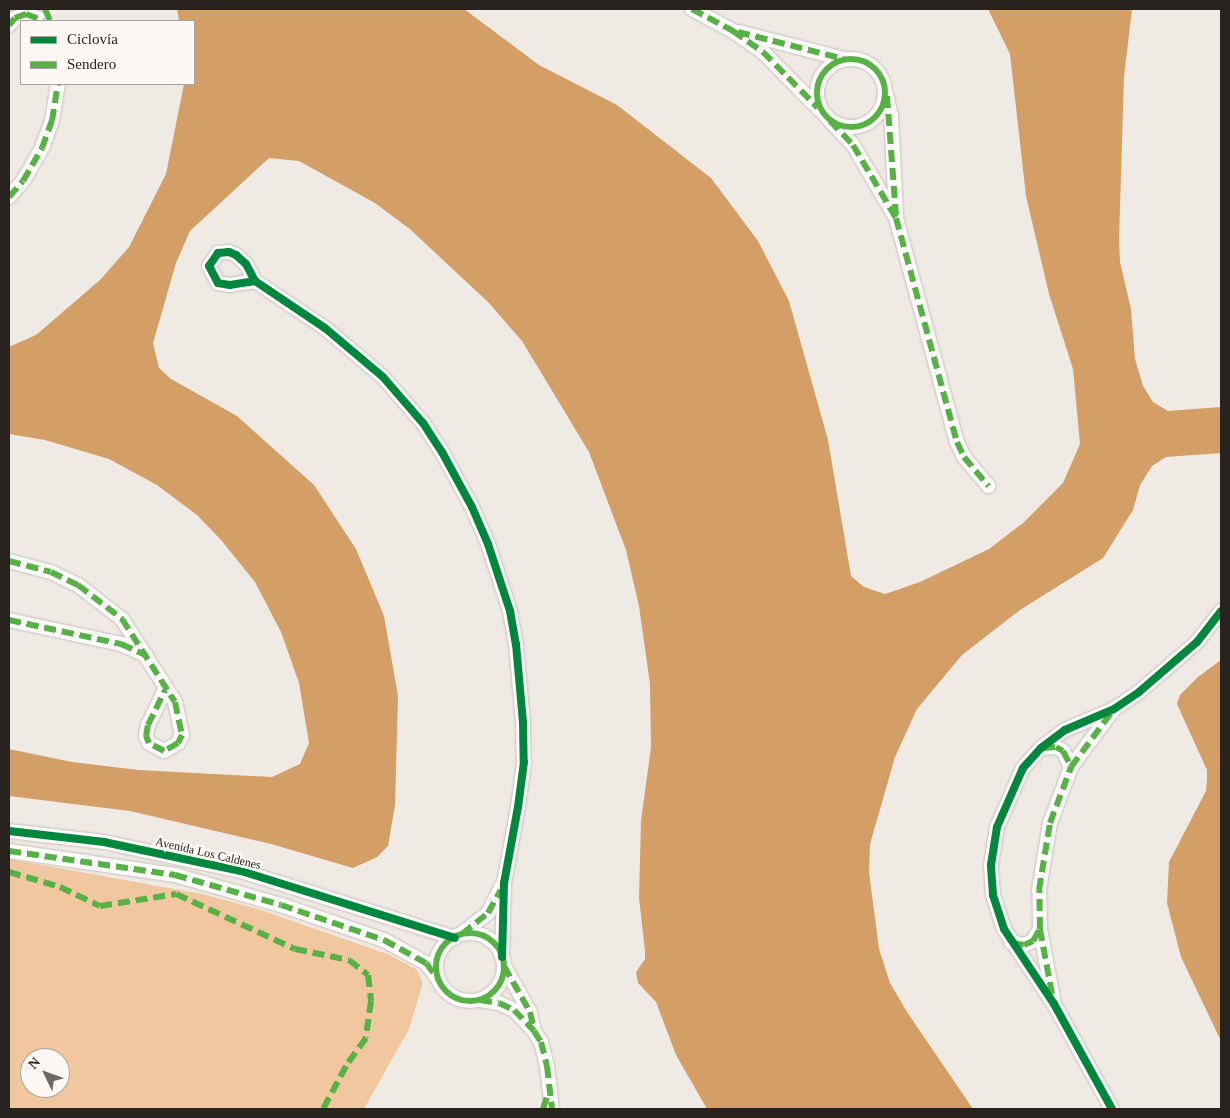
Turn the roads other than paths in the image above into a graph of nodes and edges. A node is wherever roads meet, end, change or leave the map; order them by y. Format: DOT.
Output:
graph roads {
  1 [pos="692,9"];
  2 [pos="41,20"];
  3 [pos="9,26"];
  4 [pos="733,31"];
  5 [pos="844,59"];
  6 [pos="58,85"];
  7 [pos="885,89"];
  8 [pos="826,117"];
  9 [pos="9,197"];
  10 [pos="896,218"];
  11 [pos="255,282"];
  12 [pos="988,486"];
  13 [pos="9,561"];
  14 [pos="1221,610"];
  15 [pos="9,620"];
  16 [pos="146,655"];
  17 [pos="165,690"];
  18 [pos="1114,709"];
  19 [pos="1041,748"];
  20 [pos="1072,767"];
  21 [pos="9,831"];
  22 [pos="9,851"];
  23 [pos="504,883"];
  24 [pos="1040,928"];
  25 [pos="458,936"];
  26 [pos="1011,942"];
  27 [pos="503,961"];
  28 [pos="438,979"];
  29 [pos="480,1000"];
  30 [pos="1054,1004"];
  31 [pos="534,1031"];
  32 [pos="548,1094"];
  33 [pos="543,1109"];
  34 [pos="552,1109"];
  35 [pos="1112,1109"];
  1 -- 4 [label="street"];
  2 -- 3 [label="street"];
  4 -- 5 [label="street"];
  4 -- 8 [label="street"];
  5 -- 7 [label="street"];
  5 -- 8 [label="street"];
  6 -- 9 [label="street"];
  7 -- 8 [label="street"];
  7 -- 10 [label="street"];
  8 -- 10 [label="street"];
  10 -- 12 [label="street"];
  11 -- 23 [label="street"];
  13 -- 16 [label="street"];
  14 -- 18 [label="street"];
  15 -- 16 [label="street"];
  16 -- 17 [label="street"];
  18 -- 19 [label="street"];
  18 -- 20 [label="street"];
  19 -- 20 [label="street"];
  19 -- 26 [label="street"];
  20 -- 24 [label="street"];
  21 -- 25 [label="street, Avenida Los Caldenes"];
  22 -- 28 [label="street"];
  23 -- 25 [label="street"];
  23 -- 27 [label="street"];
  24 -- 26 [label="street"];
  24 -- 30 [label="street"];
  25 -- 27 [label="street"];
  25 -- 28 [label="street"];
  26 -- 30 [label="street"];
  27 -- 29 [label="street"];
  27 -- 31 [label="street"];
  28 -- 29 [label="street"];
  29 -- 31 [label="street"];
  30 -- 35 [label="street"];
  31 -- 32 [label="street"];
  32 -- 33 [label="street"];
  32 -- 34 [label="street"];
}
